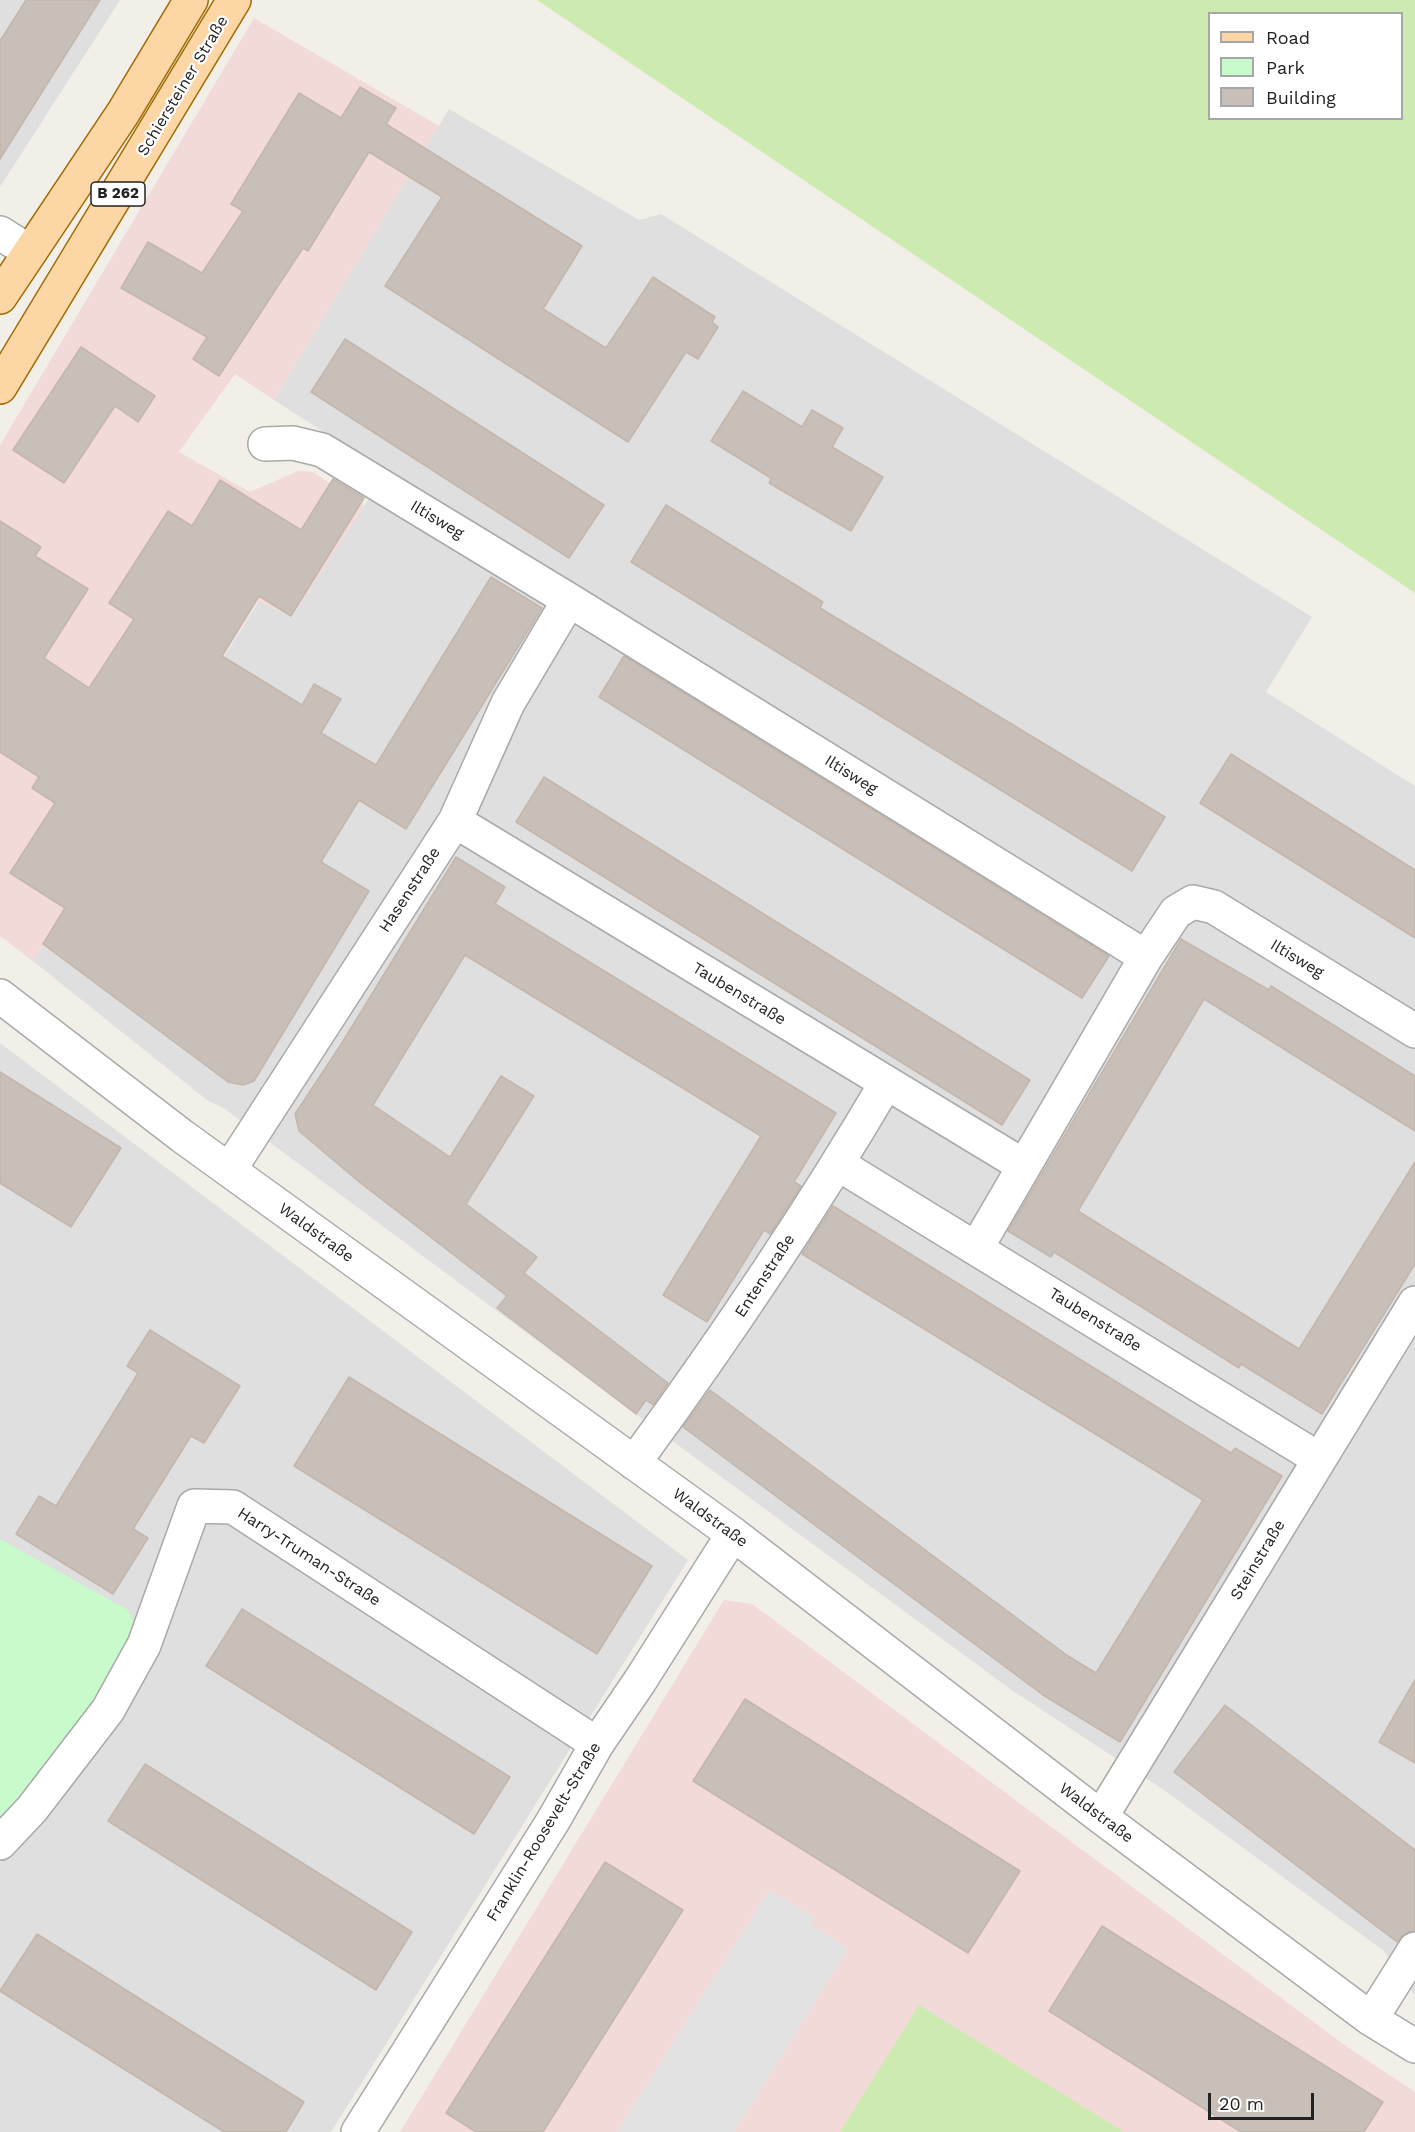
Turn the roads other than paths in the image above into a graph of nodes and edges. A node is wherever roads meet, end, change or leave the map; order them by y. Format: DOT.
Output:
graph roads {
  1 [pos="191,0"];
  2 [pos="234,0"];
  3 [pos="0,233"];
  4 [pos="30,252"];
  5 [pos="0,297"];
  6 [pos="0,387"];
  7 [pos="265,444"];
  8 [pos="569,600"];
  9 [pos="455,821"];
  10 [pos="1146,957"];
  11 [pos="0,996"];
  12 [pos="1415,1031"];
  13 [pos="886,1083"];
  14 [pos="838,1164"];
  15 [pos="1024,1166"];
  16 [pos="230,1169"];
  17 [pos="977,1247"];
  18 [pos="1415,1303"];
  19 [pos="1319,1459"];
  20 [pos="634,1463"];
  21 [pos="733,1534"];
  22 [pos="597,1744"];
  23 [pos="1101,1817"];
  24 [pos="0,1843"];
  25 [pos="1415,1949"];
  26 [pos="1371,2019"];
  27 [pos="1415,2046"];
  28 [pos="358,2132"];
  1 -- 4 [label="main road, B 262"];
  2 -- 6 [label="main road, Schiersteiner Straße / B 262"];
  3 -- 4 [label="street"];
  4 -- 5 [label="main road, B 262"];
  7 -- 8 [label="street, Iltisweg"];
  8 -- 9 [label="street, Hasenstraße"];
  8 -- 10 [label="street, Iltisweg"];
  9 -- 13 [label="street, Taubenstraße"];
  9 -- 16 [label="street, Hasenstraße"];
  10 -- 12 [label="street, Iltisweg"];
  10 -- 15 [label="street"];
  11 -- 16 [label="street, Waldstraße"];
  13 -- 14 [label="street, Entenstraße"];
  13 -- 15 [label="street, Taubenstraße"];
  14 -- 17 [label="street, Taubenstraße"];
  14 -- 20 [label="street, Entenstraße"];
  15 -- 17 [label="street"];
  16 -- 20 [label="street, Waldstraße"];
  17 -- 19 [label="street, Taubenstraße"];
  18 -- 19 [label="street, Steinstraße"];
  19 -- 23 [label="street, Steinstraße"];
  20 -- 21 [label="street, Waldstraße"];
  21 -- 22 [label="street, Franklin-Roosevelt-Straße"];
  21 -- 23 [label="street, Waldstraße"];
  22 -- 24 [label="street, Harry-Truman-Straße"];
  22 -- 28 [label="street, Franklin-Roosevelt-Straße"];
  23 -- 26 [label="street, Waldstraße"];
  25 -- 26 [label="street"];
  26 -- 27 [label="street, Waldstraße"];
}
